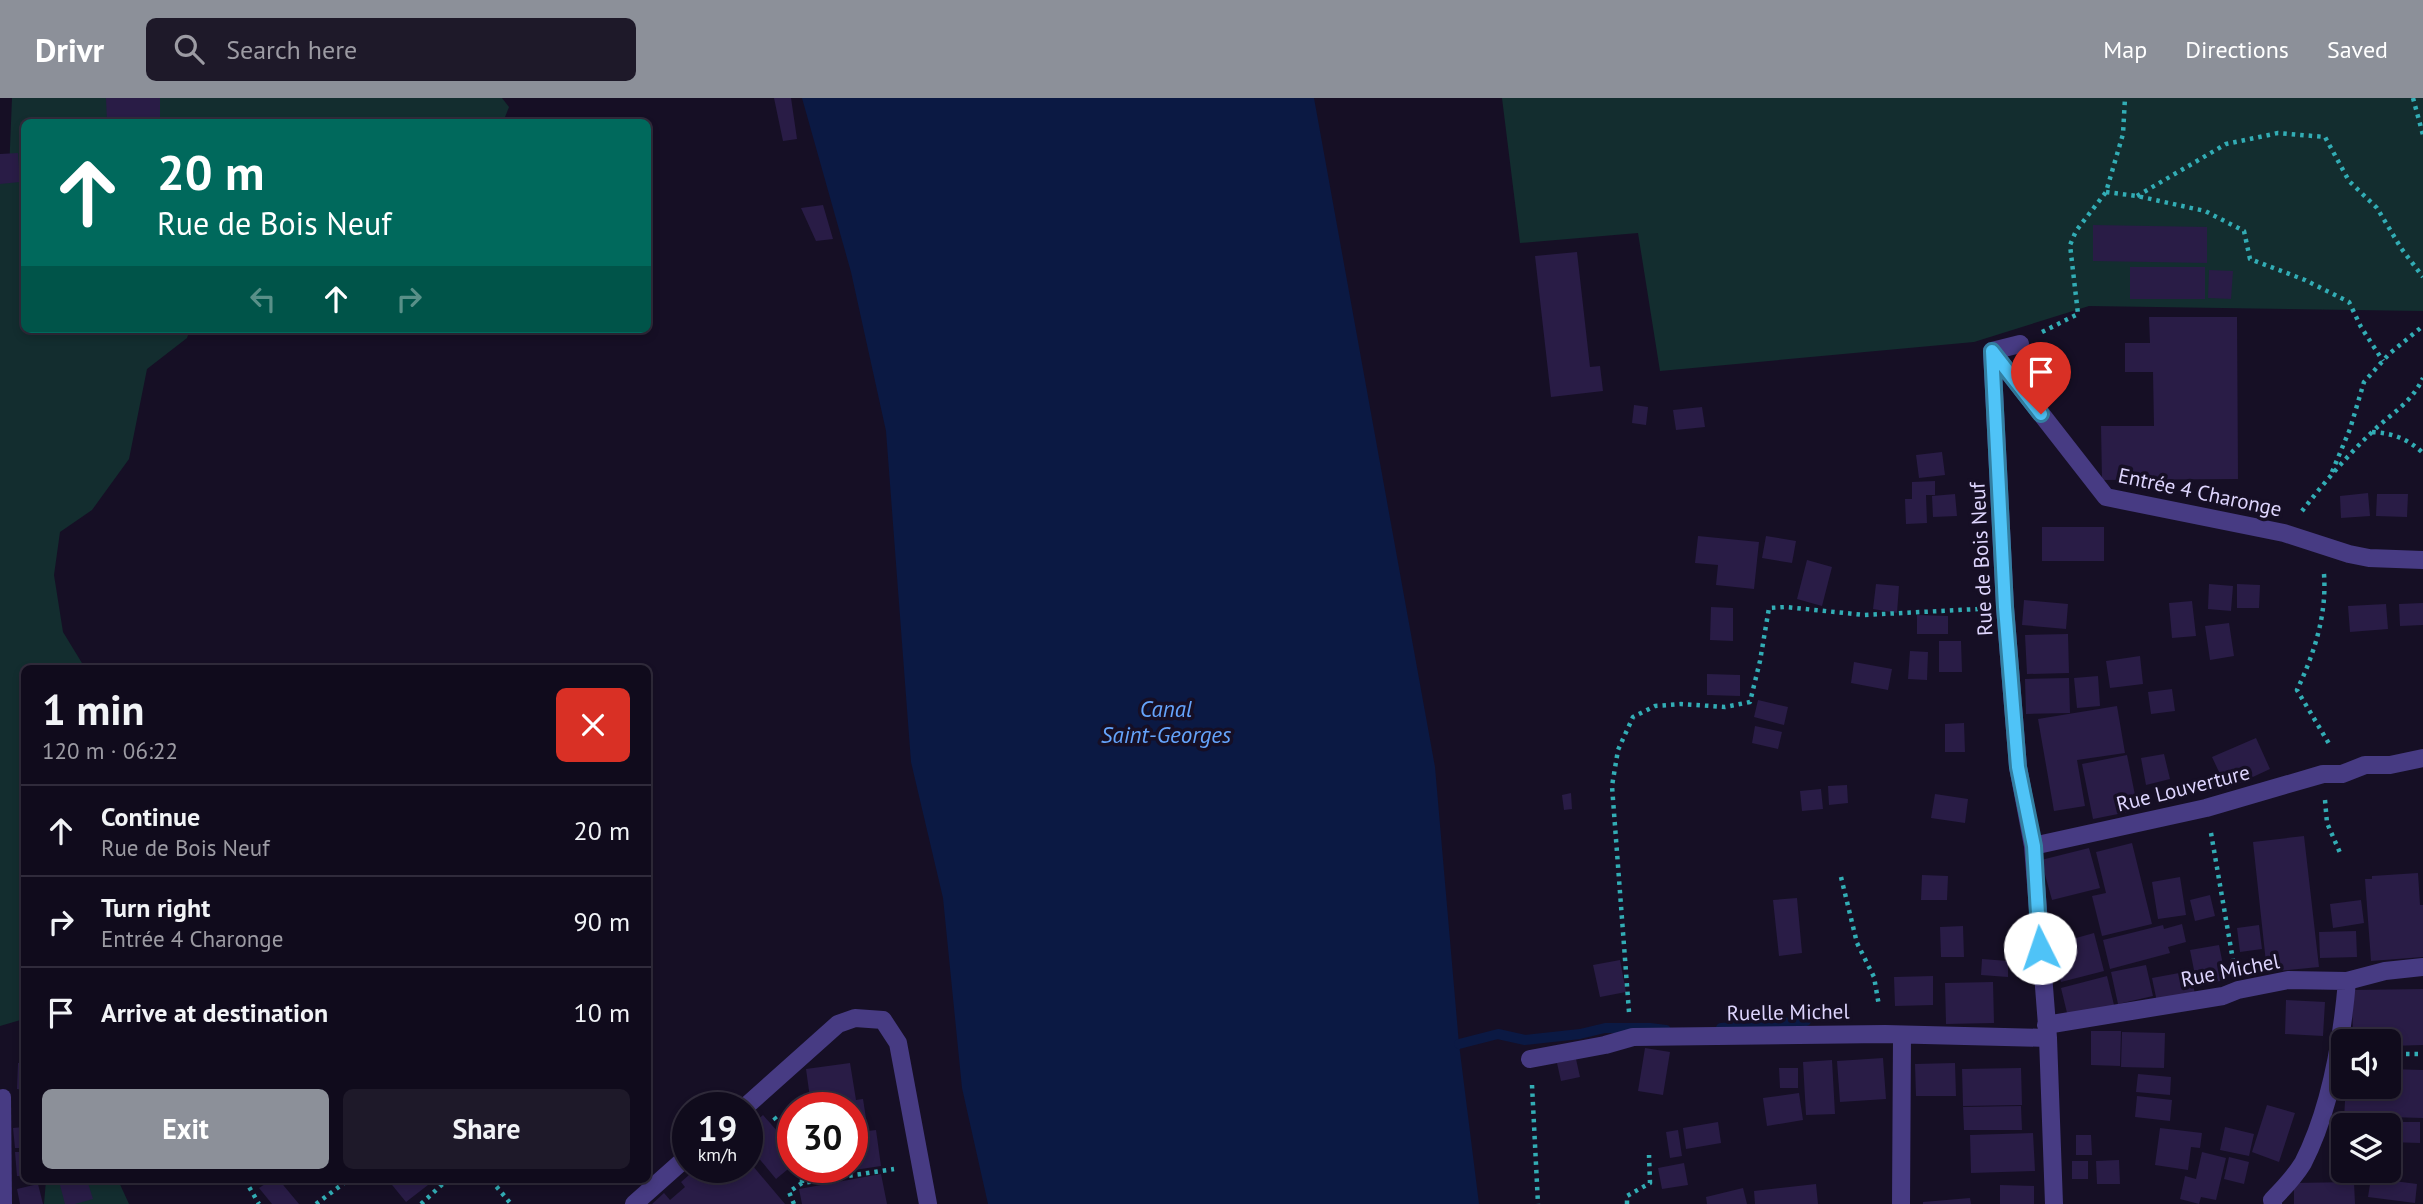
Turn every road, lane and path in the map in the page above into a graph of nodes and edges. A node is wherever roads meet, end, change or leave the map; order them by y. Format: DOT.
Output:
graph roads {
  1 [pos="2125,98"];
  2 [pos="2413,98"];
  3 [pos="2423,135"];
  4 [pos="2106,192"];
  5 [pos="2137,196"];
  6 [pos="2423,277"];
  7 [pos="2423,326"];
  8 [pos="2020,344"];
  9 [pos="1992,351"];
  10 [pos="2383,361"];
  11 [pos="2423,378"];
  12 [pos="2371,432"];
  13 [pos="2423,453"];
  14 [pos="2330,475"];
  15 [pos="2284,533"];
  16 [pos="2321,545"];
  17 [pos="2423,559"];
  18 [pos="2005,607"];
  19 [pos="2423,758"];
  20 [pos="2342,774"];
  21 [pos="2323,775"];
  22 [pos="2206,808"];
  23 [pos="2034,846"];
  24 [pos="2341,855"];
  25 [pos="1841,877"];
  26 [pos="2423,967"];
  27 [pos="2347,981"];
  28 [pos="2238,990"];
  29 [pos="2047,1031"];
  30 [pos="1894,1035"];
  31 [pos="1633,1037"];
  32 [pos="2401,1054"];
  33 [pos="2423,1054"];
  34 [pos="1530,1059"];
  35 [pos="762,1092"];
  36 [pos="3,1097"];
  37 [pos="1649,1155"];
  38 [pos="919,1165"];
  39 [pos="672,1170"];
  40 [pos="868,1173"];
  41 [pos="247,1183"];
  42 [pos="344,1183"];
  43 [pos="444,1183"];
  44 [pos="494,1183"];
  45 [pos="802,1183"];
  46 [pos="4,1204"];
  47 [pos="259,1204"];
  48 [pos="316,1204"];
  49 [pos="421,1204"];
  50 [pos="511,1204"];
  51 [pos="634,1204"];
  52 [pos="794,1204"];
  53 [pos="928,1204"];
  54 [pos="1538,1204"];
  55 [pos="1627,1204"];
  56 [pos="1901,1204"];
  57 [pos="2054,1204"];
  58 [pos="2273,1204"];
  1 -- 4 [label="path"];
  2 -- 3 [label="path"];
  4 -- 5 [label="path"];
  4 -- 8 [label="path"];
  5 -- 6 [label="path"];
  5 -- 10 [label="path"];
  7 -- 10 [label="path"];
  8 -- 9 [label="street"];
  9 -- 15 [label="street, Entrée 4 Charonge"];
  9 -- 18 [label="street, Rue de Bois Neuf"];
  10 -- 14 [label="path"];
  11 -- 12 [label="path"];
  12 -- 13 [label="path"];
  12 -- 14 [label="path"];
  14 -- 15 [label="path"];
  15 -- 16 [label="street, Entrée 4 Charonge"];
  16 -- 17 [label="street, Entrée 4 Charonge"];
  16 -- 20 [label="path"];
  18 -- 23 [label="street, Rue de Bois Neuf"];
  18 -- 31 [label="path"];
  19 -- 20 [label="street, Rue Louverture"];
  20 -- 21 [label="street, Rue Louverture"];
  21 -- 22 [label="street, Rue Louverture"];
  21 -- 24 [label="path"];
  22 -- 23 [label="street, Rue Louverture"];
  22 -- 28 [label="path"];
  23 -- 29 [label="street, Rue de Bois Neuf"];
  25 -- 30 [label="path"];
  26 -- 27 [label="street, Rue Michel"];
  27 -- 28 [label="street, Rue Michel"];
  27 -- 58 [label="street"];
  28 -- 29 [label="street, Rue Michel"];
  29 -- 30 [label="street, Ruelle Michel"];
  29 -- 57 [label="street, Rue de Bois Neuf"];
  30 -- 31 [label="street, Ruelle Michel"];
  30 -- 56 [label="street"];
  31 -- 34 [label="street, Ruelle Michel"];
  32 -- 33 [label="path"];
  34 -- 54 [label="path"];
  35 -- 38 [label="street"];
  36 -- 46 [label="lane"];
  37 -- 55 [label="path"];
  38 -- 40 [label="path"];
  38 -- 53 [label="street"];
  39 -- 51 [label="street"];
  41 -- 47 [label="path"];
  42 -- 48 [label="path"];
  43 -- 49 [label="path"];
  44 -- 50 [label="path"];
  45 -- 52 [label="path"];
}
